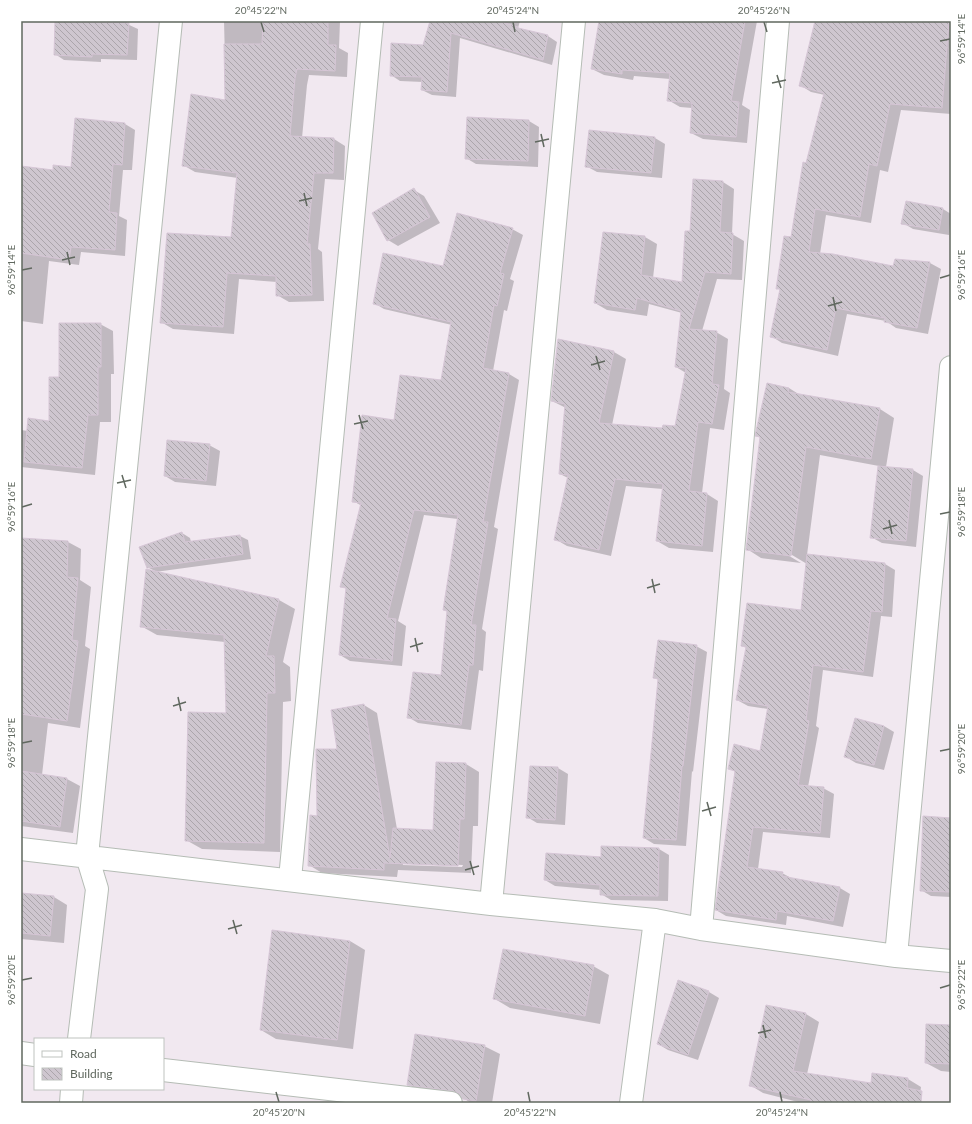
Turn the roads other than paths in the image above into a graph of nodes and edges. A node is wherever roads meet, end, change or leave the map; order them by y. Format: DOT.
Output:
graph roads {
  1 [pos="171,21"];
  2 [pos="372,21"];
  3 [pos="574,21"];
  4 [pos="778,21"];
  5 [pos="951,366"];
  6 [pos="21,849"];
  7 [pos="87,856"];
  8 [pos="290,879"];
  9 [pos="491,904"];
  10 [pos="655,920"];
  11 [pos="701,929"];
  12 [pos="896,956"];
  13 [pos="951,961"];
  14 [pos="79,1038"];
  15 [pos="21,1053"];
  16 [pos="34,1055"];
  17 [pos="164,1070"];
  18 [pos="72,1090"];
  19 [pos="71,1103"];
  20 [pos="451,1103"];
  21 [pos="631,1103"];
  1 -- 7 [label="street"];
  2 -- 8 [label="street"];
  3 -- 9 [label="street"];
  4 -- 11 [label="street"];
  5 -- 12 [label="street"];
  6 -- 7 [label="street"];
  7 -- 8 [label="street"];
  7 -- 14 [label="street"];
  8 -- 9 [label="street"];
  9 -- 10 [label="street"];
  10 -- 11 [label="street"];
  10 -- 21 [label="street"];
  11 -- 12 [label="street"];
  12 -- 13 [label="street"];
  15 -- 16 [label="street"];
  17 -- 20 [label="street"];
  18 -- 19 [label="street"];
}
